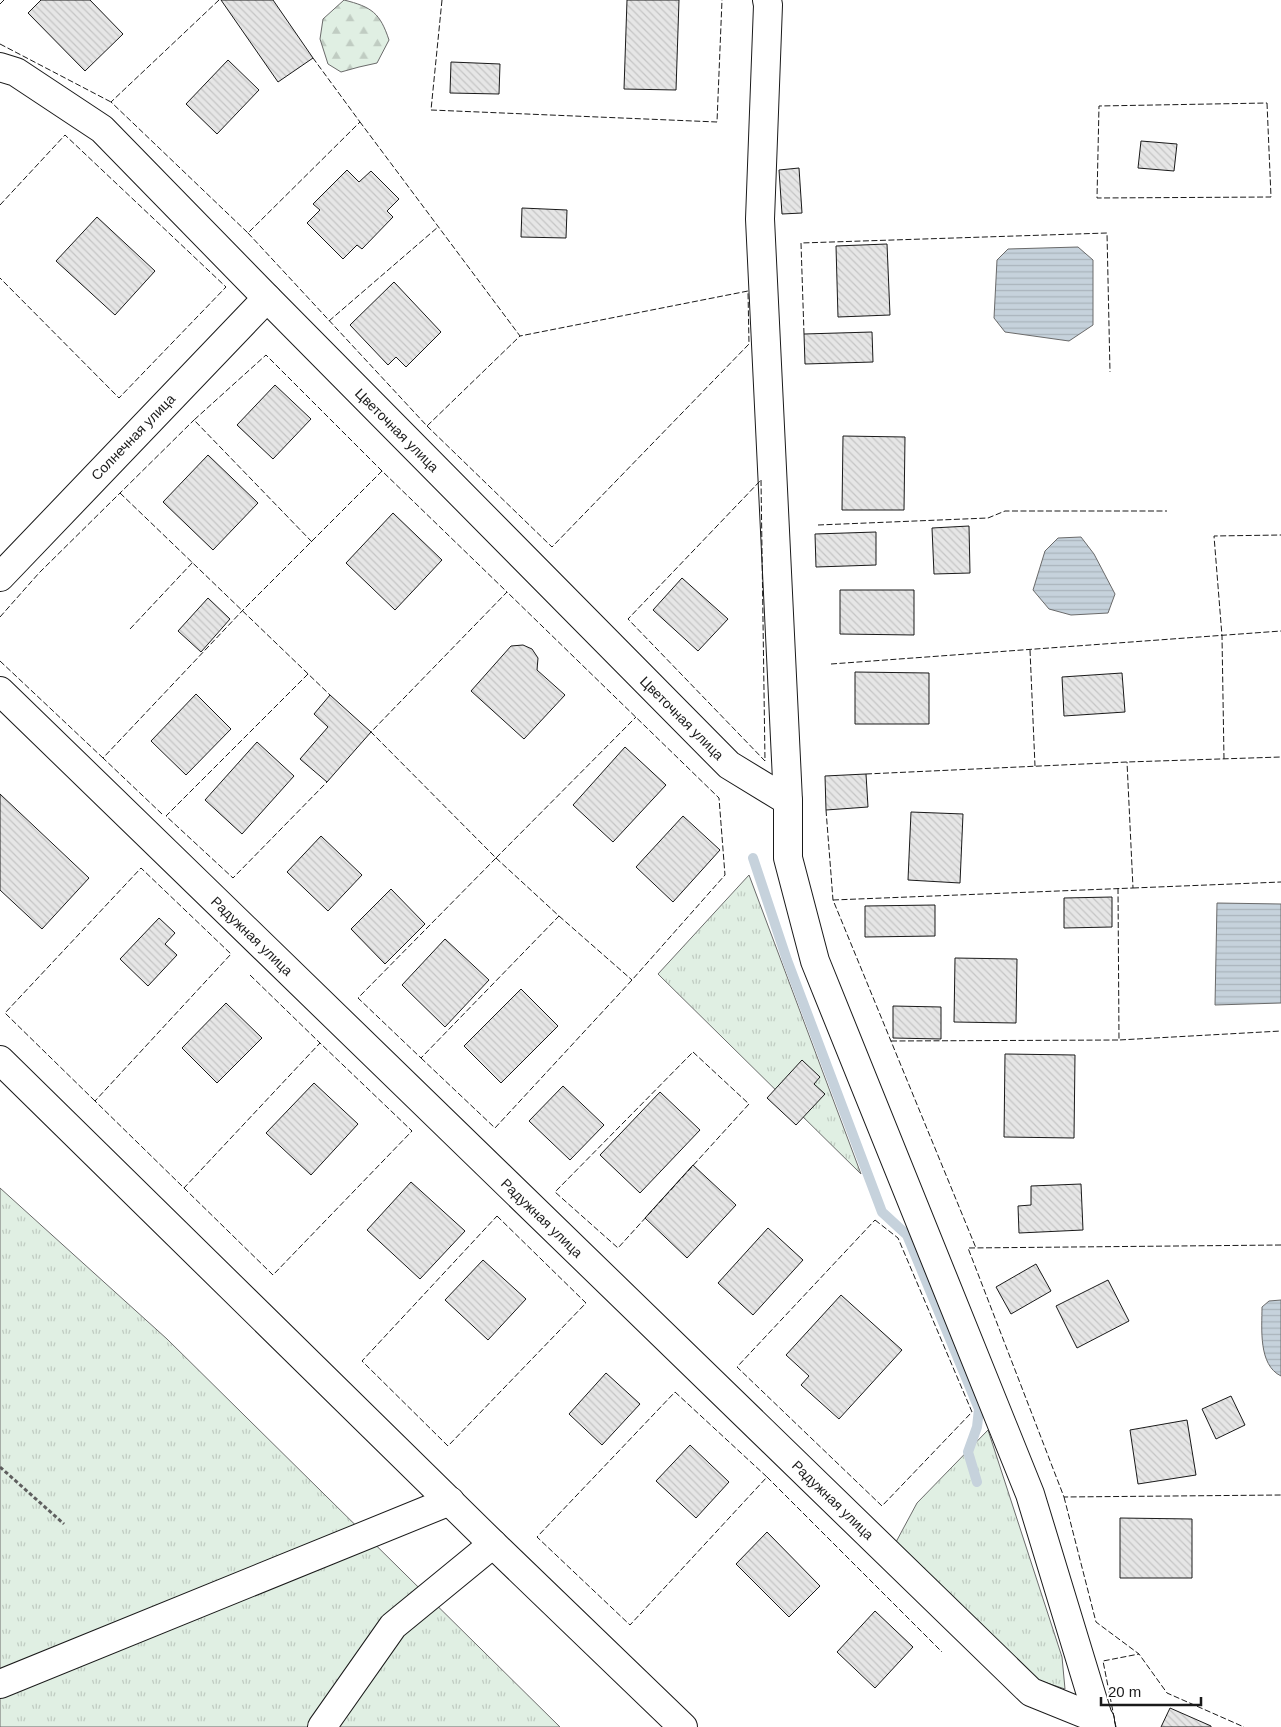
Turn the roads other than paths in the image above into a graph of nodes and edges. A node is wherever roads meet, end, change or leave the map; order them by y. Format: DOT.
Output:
graph roads {
  1 [pos="767,0"];
  2 [pos="0,67"];
  3 [pos="266,298"];
  4 [pos="0,576"];
  5 [pos="0,691"];
  6 [pos="788,801"];
  7 [pos="0,1060"];
  8 [pos="450,1502"];
  9 [pos="494,1544"];
  10 [pos="0,1684"];
  11 [pos="1100,1723"];
  12 [pos="322,1727"];
  13 [pos="683,1727"];
  1 -- 6 [label="street"];
  2 -- 3 [label="street, Цветочная улица"];
  3 -- 4 [label="street, Солнечная улица"];
  3 -- 6 [label="street, Цветочная улица"];
  5 -- 11 [label="street, Радужная улица"];
  6 -- 11 [label="street"];
  7 -- 8 [label="street"];
  8 -- 9 [label="street"];
  8 -- 10 [label="street"];
  9 -- 12 [label="street"];
  9 -- 13 [label="street"];
}
